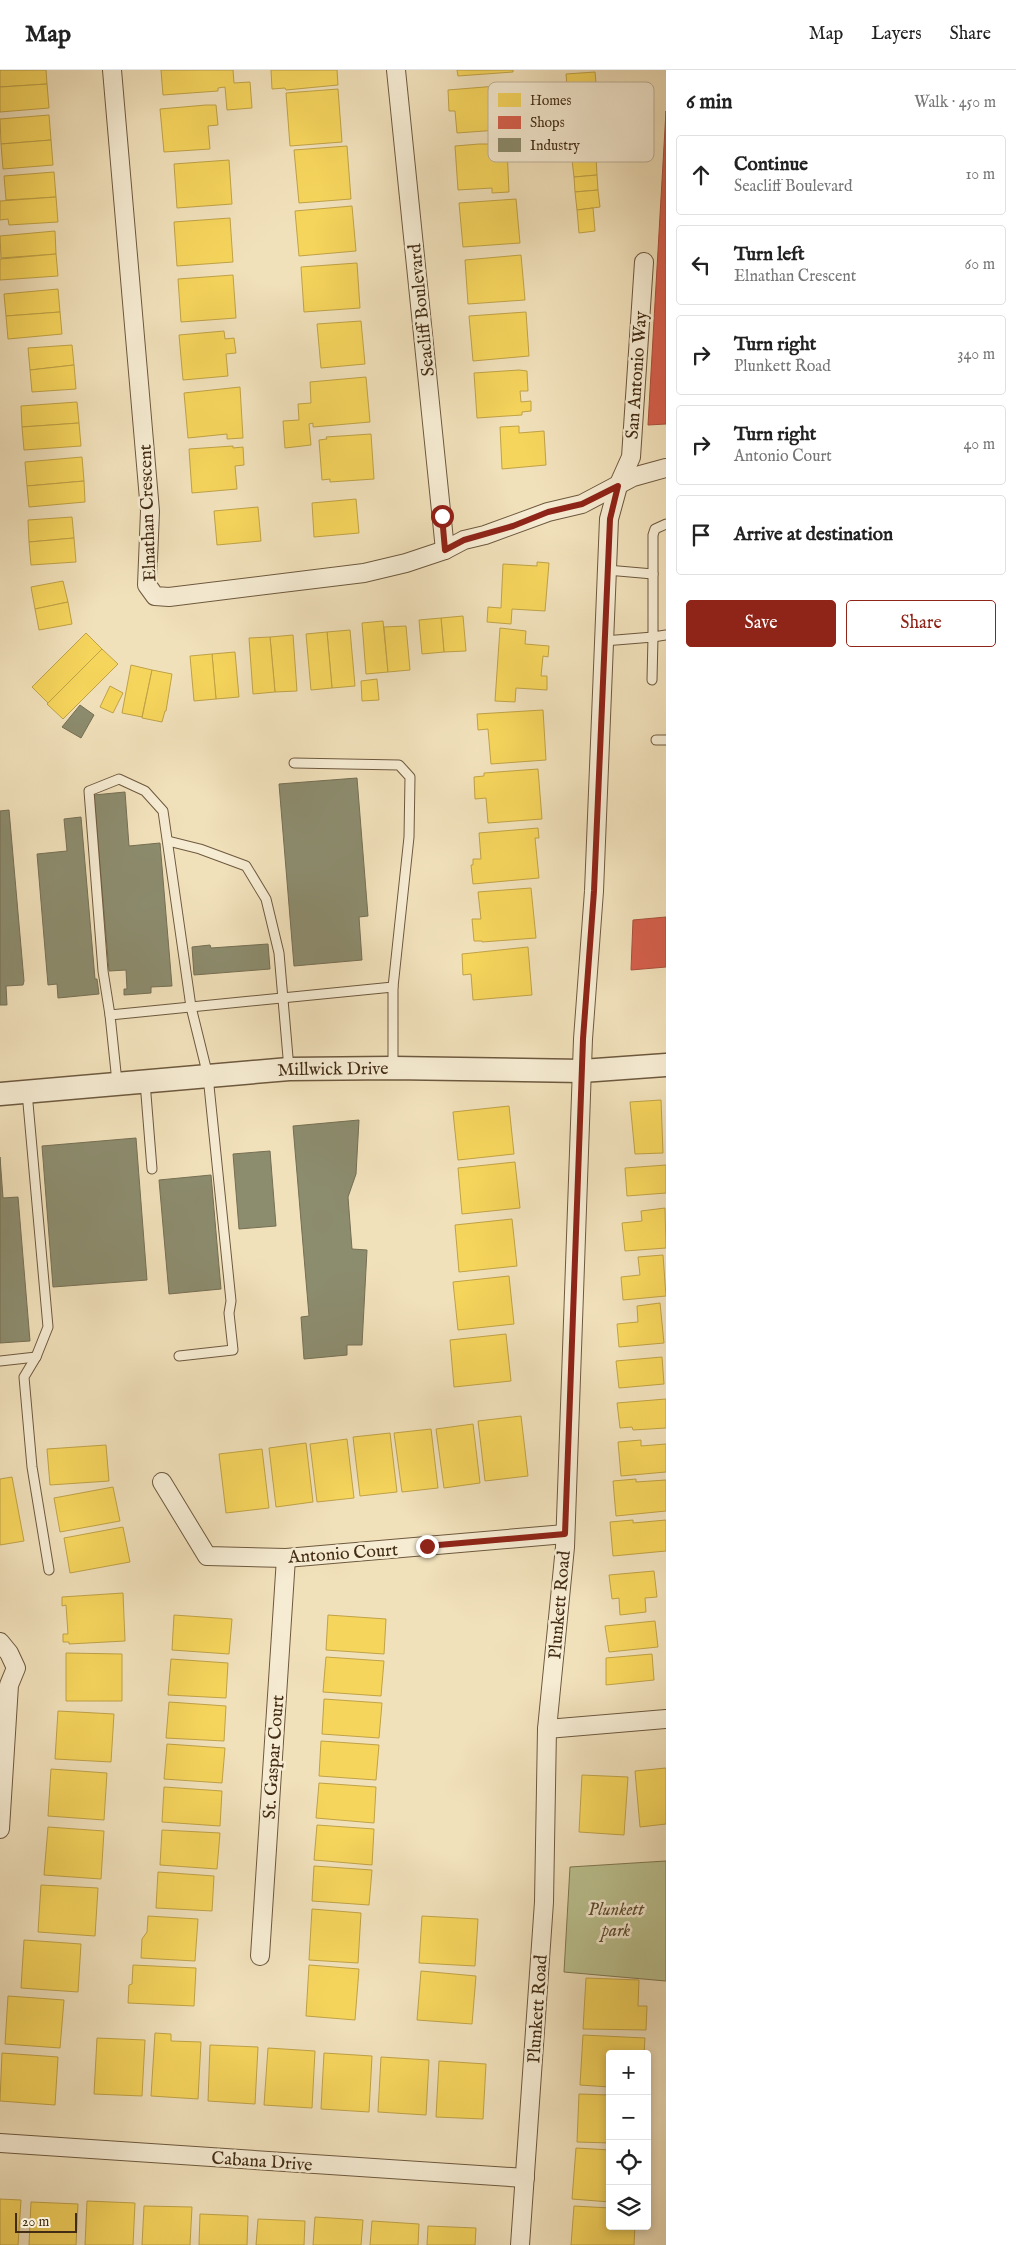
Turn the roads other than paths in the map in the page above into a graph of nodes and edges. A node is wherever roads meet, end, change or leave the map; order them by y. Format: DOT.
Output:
graph roads {
  1 [pos="112,70"];
  2 [pos="396,70"];
  3 [pos="644,262"];
  4 [pos="666,468"];
  5 [pos="618,486"];
  6 [pos="666,524"];
  7 [pos="445,550"];
  8 [pos="607,570"];
  9 [pos="654,574"];
  10 [pos="666,635"];
  11 [pos="653,637"];
  12 [pos="604,641"];
  13 [pos="652,680"];
  14 [pos="656,740"];
  15 [pos="666,740"];
  16 [pos="294,764"];
  17 [pos="168,841"];
  18 [pos="393,987"];
  19 [pos="283,997"];
  20 [pos="191,1007"];
  21 [pos="110,1015"];
  22 [pos="666,1065"];
  23 [pos="393,1068"];
  24 [pos="289,1069"];
  25 [pos="582,1071"];
  26 [pos="208,1076"];
  27 [pos="144,1082"];
  28 [pos="118,1084"];
  29 [pos="28,1092"];
  30 [pos="0,1094"];
  31 [pos="152,1169"];
  32 [pos="179,1356"];
  33 [pos="36,1357"];
  34 [pos="0,1361"];
  35 [pos="162,1482"];
  36 [pos="565,1534"];
  37 [pos="286,1558"];
  38 [pos="49,1570"];
  39 [pos="0,1642"];
  40 [pos="666,1719"];
  41 [pos="547,1729"];
  42 [pos="0,1830"];
  43 [pos="260,1956"];
  44 [pos="0,2144"];
  45 [pos="524,2178"];
  46 [pos="520,2245"];
  1 -- 7 [label="street, Elnathan Crescent"];
  2 -- 7 [label="street, Seacliff Boulevard"];
  3 -- 5 [label="street, San Antonio Way"];
  4 -- 5 [label="street, Elnathan Crescent"];
  5 -- 7 [label="street, Elnathan Crescent"];
  5 -- 8 [label="street, Plunkett Road"];
  6 -- 9 [label="lane"];
  8 -- 9 [label="lane"];
  8 -- 12 [label="street, Plunkett Road"];
  9 -- 11 [label="lane"];
  10 -- 11 [label="lane"];
  11 -- 12 [label="lane"];
  11 -- 13 [label="lane"];
  12 -- 25 [label="street, Plunkett Road"];
  14 -- 15 [label="lane"];
  16 -- 18 [label="lane"];
  17 -- 19 [label="lane"];
  17 -- 20 [label="lane"];
  17 -- 21 [label="lane"];
  18 -- 19 [label="lane"];
  18 -- 23 [label="lane"];
  19 -- 20 [label="lane"];
  19 -- 24 [label="lane"];
  20 -- 21 [label="lane"];
  20 -- 26 [label="lane"];
  21 -- 28 [label="lane"];
  22 -- 25 [label="street, Millwick Drive"];
  23 -- 24 [label="street, Millwick Drive"];
  23 -- 25 [label="street, Millwick Drive"];
  24 -- 26 [label="street, Millwick Drive"];
  25 -- 36 [label="street, Plunkett Road"];
  26 -- 27 [label="street, Millwick Drive"];
  26 -- 32 [label="lane"];
  27 -- 28 [label="street, Millwick Drive"];
  27 -- 31 [label="lane"];
  28 -- 29 [label="street, Millwick Drive"];
  29 -- 30 [label="street, Millwick Drive"];
  29 -- 33 [label="lane"];
  33 -- 34 [label="lane"];
  33 -- 38 [label="lane"];
  35 -- 37 [label="street, Antonio Court"];
  36 -- 37 [label="street, Antonio Court"];
  36 -- 41 [label="street, Plunkett Road"];
  37 -- 43 [label="street, St. Gaspar Court"];
  39 -- 42 [label="street"];
  40 -- 41 [label="street"];
  41 -- 45 [label="street, Plunkett Road"];
  44 -- 45 [label="street, Cabana Drive"];
  45 -- 46 [label="street, Plunkett Road"];
}
